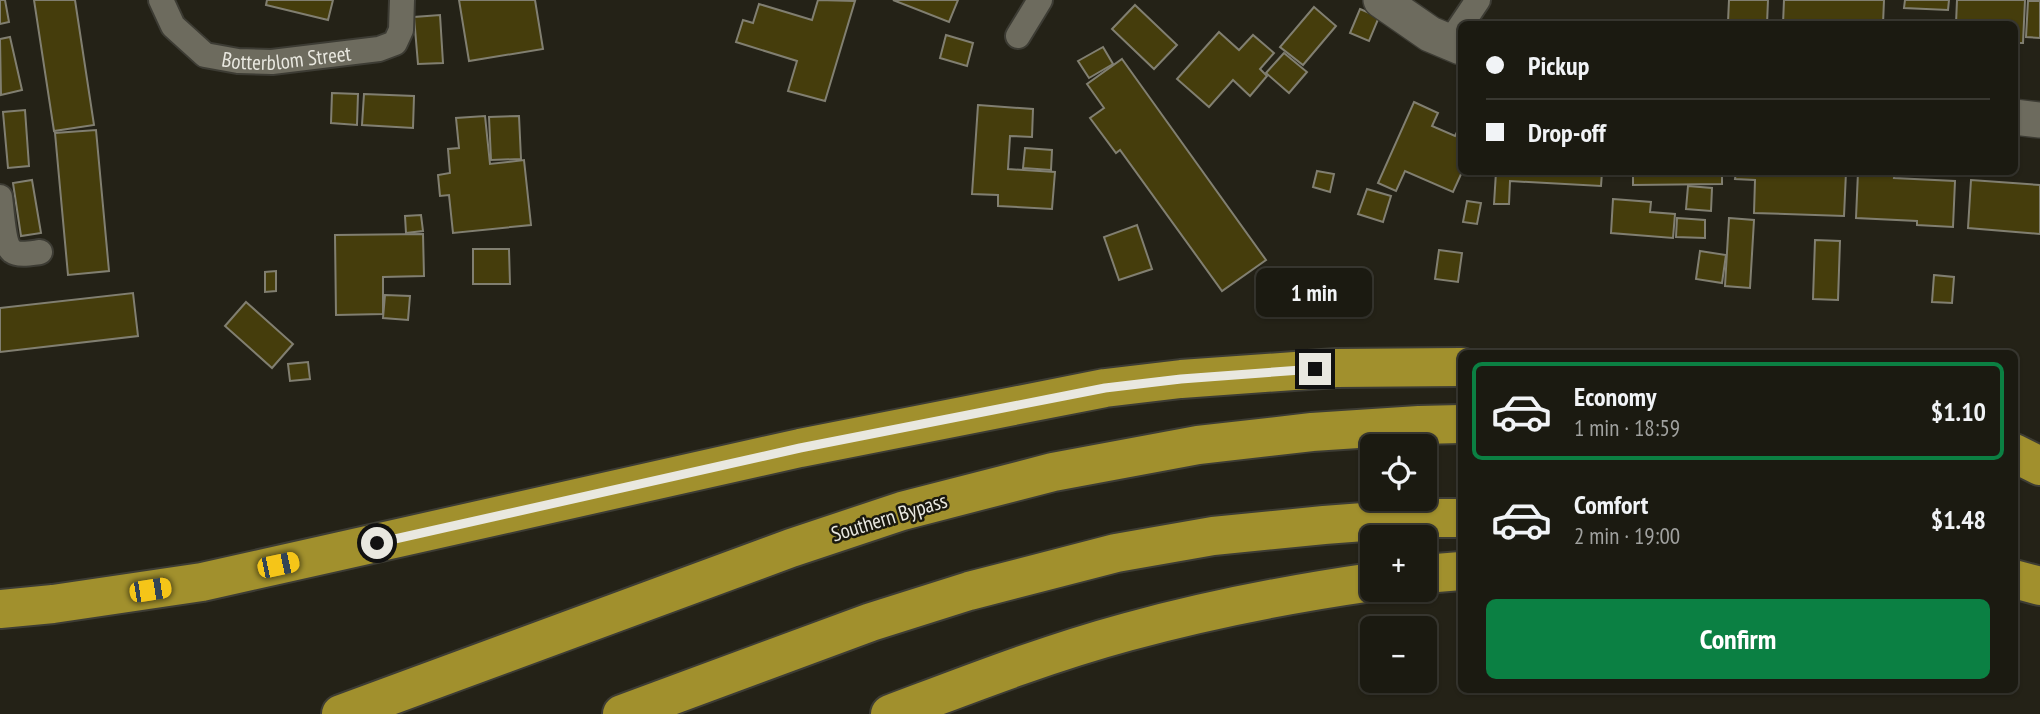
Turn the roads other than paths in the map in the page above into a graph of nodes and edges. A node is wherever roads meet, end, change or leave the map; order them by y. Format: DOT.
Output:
graph roads {
  1 [pos="161,0"];
  2 [pos="402,0"];
  3 [pos="1040,0"];
  4 [pos="1381,0"];
  5 [pos="1478,0"];
  6 [pos="1467,21"];
  7 [pos="1018,36"];
  8 [pos="1455,45"];
  9 [pos="2018,117"];
  10 [pos="2040,120"];
  11 [pos="0,197"];
  12 [pos="40,253"];
  13 [pos="1458,367"];
  14 [pos="1458,424"];
  15 [pos="2018,455"];
  16 [pos="2040,466"];
  17 [pos="2018,485"];
  18 [pos="2040,490"];
  19 [pos="1458,518"];
  20 [pos="1458,571"];
  21 [pos="1437,573"];
  22 [pos="2018,580"];
  23 [pos="1360,584"];
  24 [pos="2040,586"];
  25 [pos="0,609"];
  26 [pos="341,714"];
  27 [pos="622,714"];
  28 [pos="890,714"];
  1 -- 2 [label="street, Botterblom Street"];
  3 -- 7 [label="street"];
  4 -- 8 [label="street"];
  5 -- 6 [label="street"];
  9 -- 10 [label="street"];
  11 -- 12 [label="street"];
  13 -- 25 [label="highway"];
  14 -- 26 [label="highway, Southern Bypass"];
  15 -- 16 [label="highway"];
  17 -- 18 [label="highway"];
  19 -- 27 [label="highway"];
  20 -- 21 [label="highway"];
  22 -- 24 [label="highway"];
  23 -- 28 [label="highway"];
}
